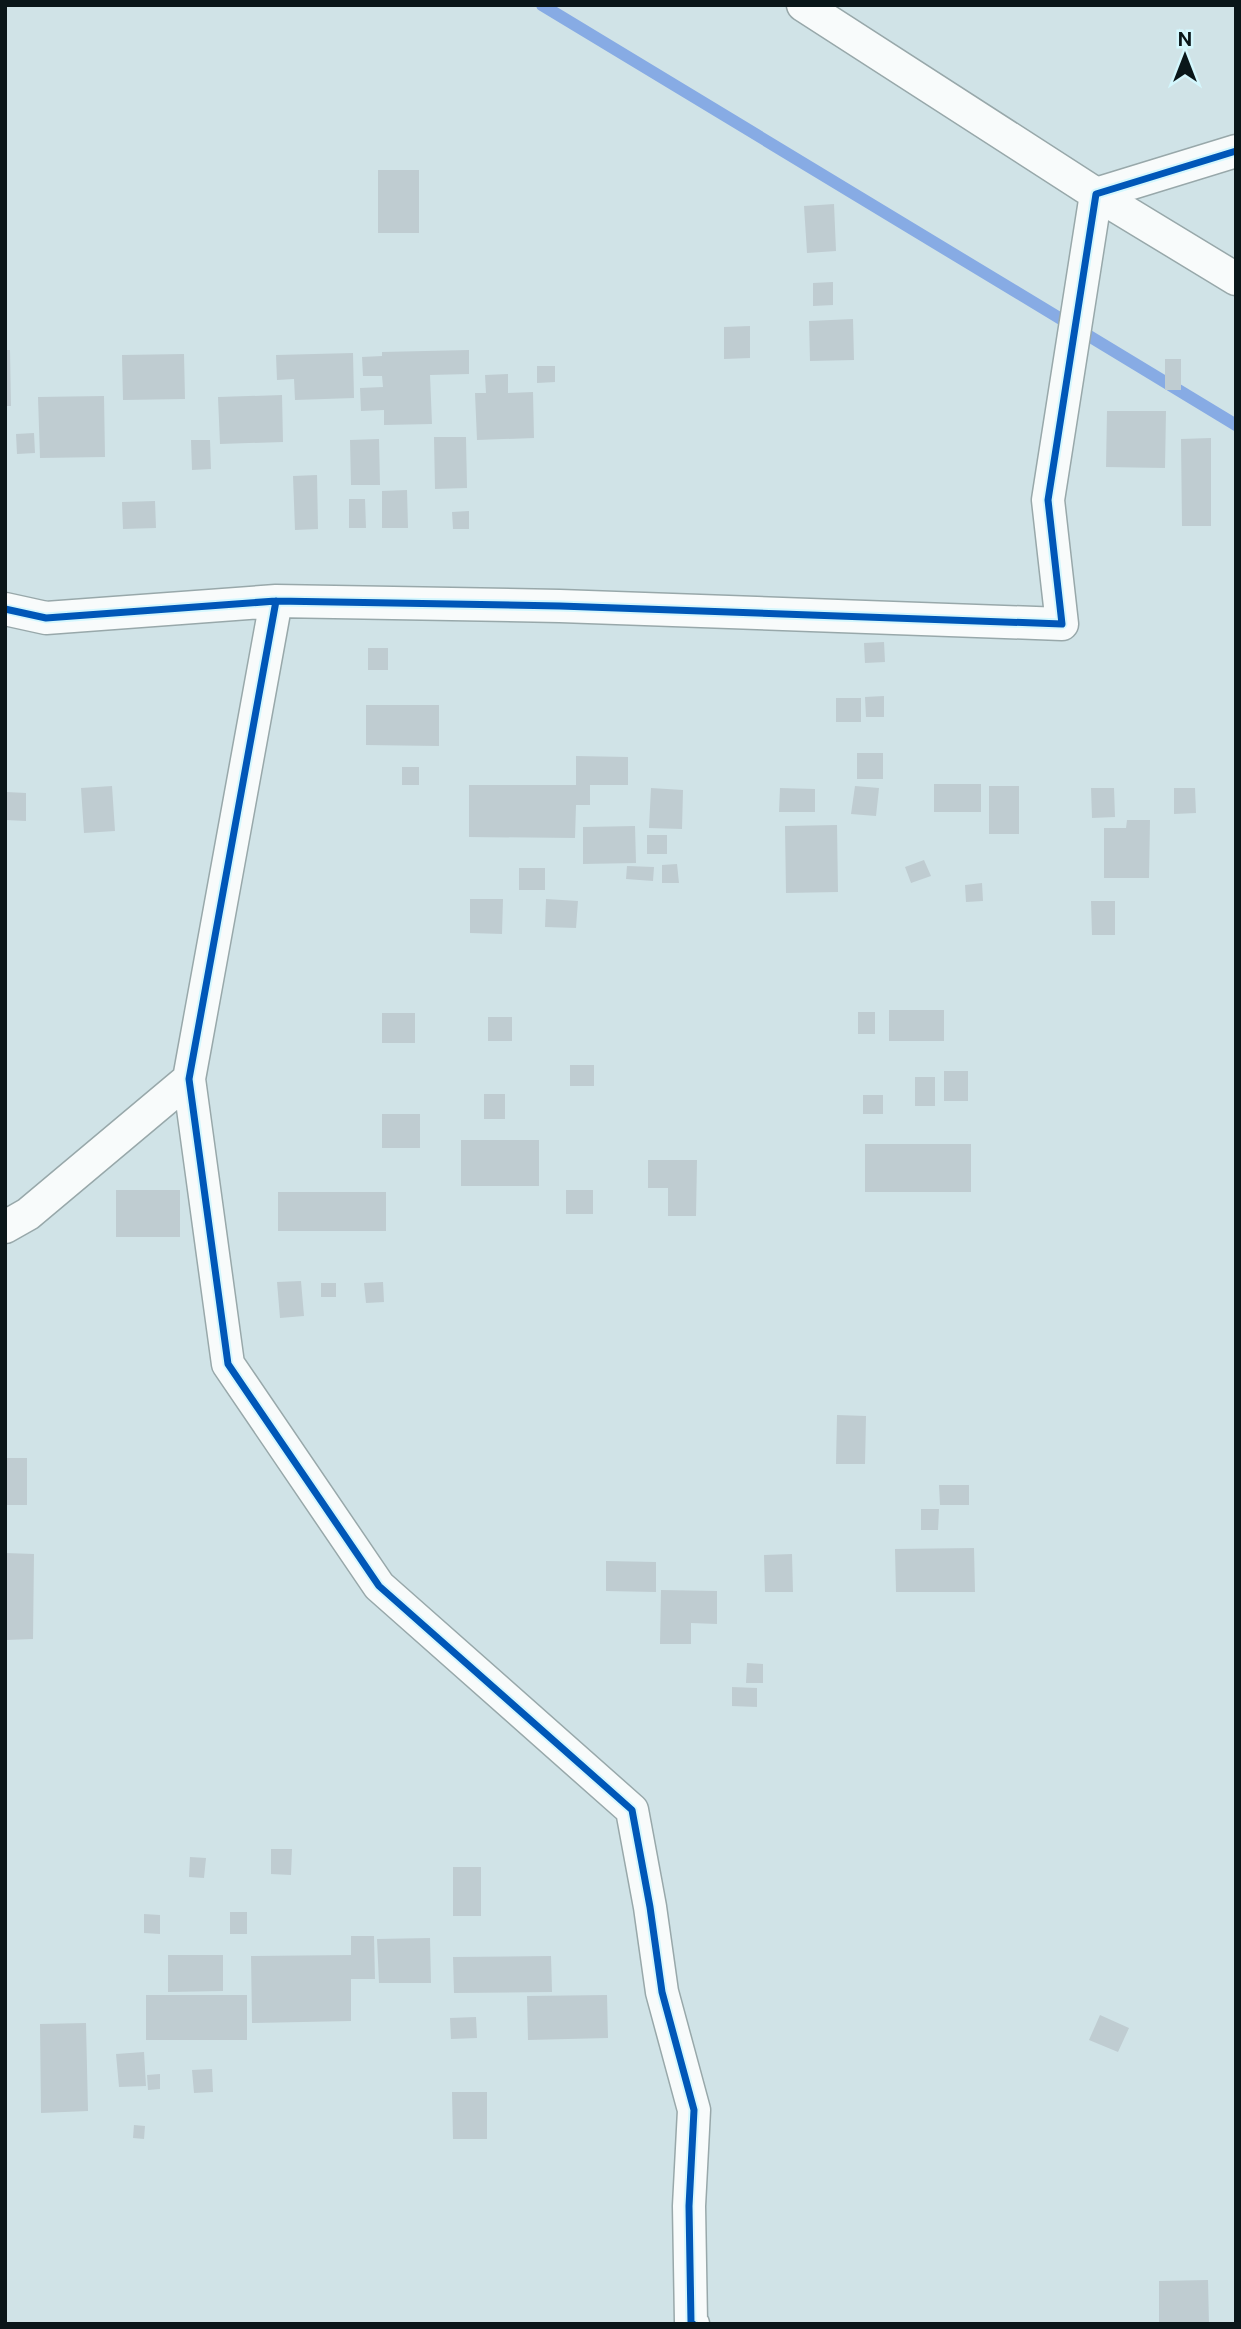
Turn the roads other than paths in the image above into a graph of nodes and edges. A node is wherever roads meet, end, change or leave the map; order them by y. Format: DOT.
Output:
graph roads {
  1 [pos="803,5"];
  2 [pos="1236,151"];
  3 [pos="1097,194"];
  4 [pos="1236,279"];
  5 [pos="276,601"];
  6 [pos="5,609"];
  7 [pos="189,1079"];
  8 [pos="5,1227"];
  9 [pos="693,2324"];
  1 -- 3 [label="street"];
  2 -- 3 [label="street"];
  3 -- 4 [label="street"];
  3 -- 5 [label="street"];
  5 -- 6 [label="street"];
  5 -- 7 [label="street"];
  7 -- 8 [label="street"];
  7 -- 9 [label="street"];
}
